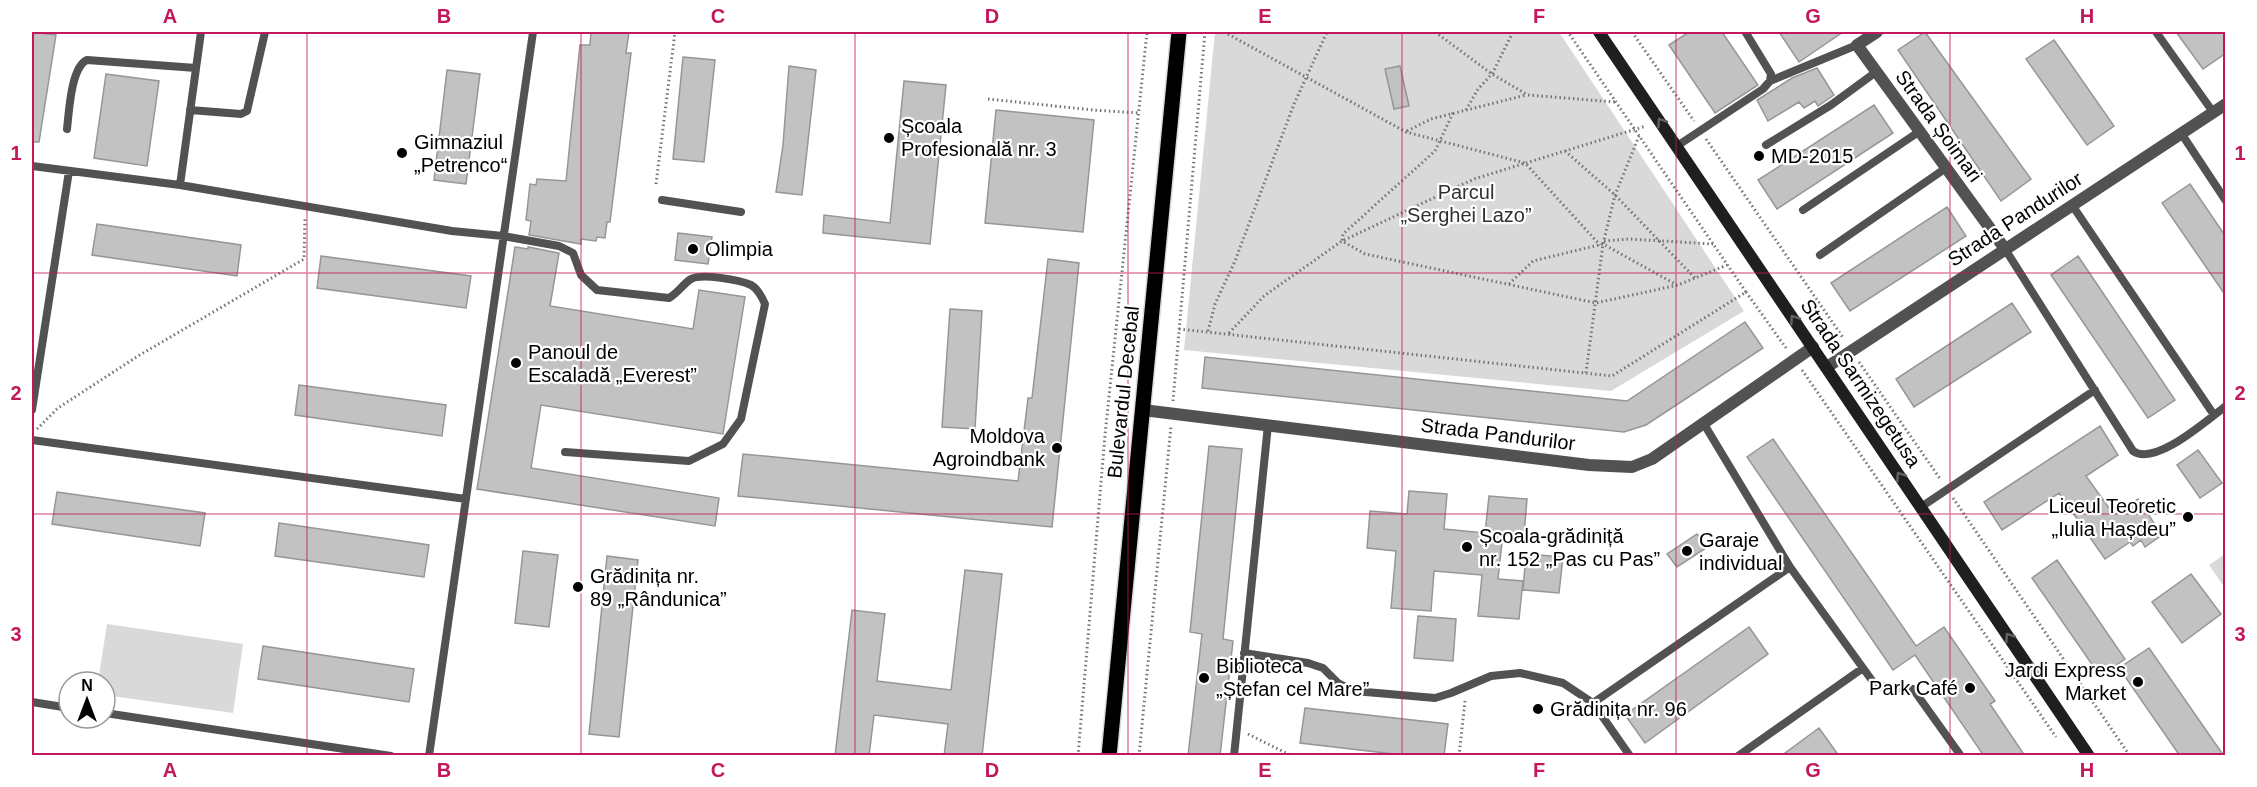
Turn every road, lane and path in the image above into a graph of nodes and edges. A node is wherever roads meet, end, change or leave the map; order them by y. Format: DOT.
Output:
graph roads {
  1 [pos="201,32"];
  2 [pos="265,32"];
  3 [pos="533,32"];
  4 [pos="675,32"];
  5 [pos="1147,32"];
  6 [pos="1179,32"];
  7 [pos="1205,32"];
  8 [pos="1224,32"];
  9 [pos="1327,32"];
  10 [pos="1435,32"];
  11 [pos="1513,32"];
  12 [pos="1568,32"];
  13 [pos="1599,32"];
  14 [pos="1632,32"];
  15 [pos="1877,32"];
  16 [pos="2156,32"];
  17 [pos="1746,33"];
  18 [pos="1857,45"];
  19 [pos="196,68"];
  20 [pos="1876,72"];
  21 [pos="1492,74"];
  22 [pos="1306,78"];
  23 [pos="1770,81"];
  24 [pos="1528,94"];
  25 [pos="988,99"];
  26 [pos="1616,102"];
  27 [pos="2226,104"];
  28 [pos="190,110"];
  29 [pos="1466,110"];
  30 [pos="2212,112"];
  31 [pos="1139,113"];
  32 [pos="1453,113"];
  33 [pos="1661,122"];
  34 [pos="67,129"];
  35 [pos="1634,129"];
  36 [pos="1700,130"];
  37 [pos="1406,132"];
  38 [pos="1920,132"];
  39 [pos="2181,134"];
  40 [pos="1639,136"];
  41 [pos="1441,141"];
  42 [pos="1766,145"];
  43 [pos="1677,146"];
  44 [pos="1565,151"];
  45 [pos="1525,163"];
  46 [pos="32,166"];
  47 [pos="1946,168"];
  48 [pos="69,171"];
  49 [pos="656,184"];
  50 [pos="180,186"];
  51 [pos="1615,195"];
  52 [pos="663,200"];
  53 [pos="2226,201"];
  54 [pos="2072,205"];
  55 [pos="306,206"];
  56 [pos="1803,210"];
  57 [pos="741,213"];
  58 [pos="503,236"];
  59 [pos="1342,241"];
  60 [pos="1660,241"];
  61 [pos="1602,243"];
  62 [pos="1713,244"];
  63 [pos="2005,249"];
  64 [pos="1820,255"];
  65 [pos="1727,265"];
  66 [pos="1695,278"];
  67 [pos="1509,284"];
  68 [pos="1678,285"];
  69 [pos="1746,291"];
  70 [pos="1596,303"];
  71 [pos="1179,329"];
  72 [pos="1208,331"];
  73 [pos="1229,333"];
  74 [pos="1813,347"];
  75 [pos="1852,351"];
  76 [pos="1795,360"];
  77 [pos="1827,367"];
  78 [pos="1586,373"];
  79 [pos="2095,390"];
  80 [pos="2226,406"];
  81 [pos="32,410"];
  82 [pos="1143,410"];
  83 [pos="1172,414"];
  84 [pos="2214,415"];
  85 [pos="1704,424"];
  86 [pos="1268,425"];
  87 [pos="32,435"];
  88 [pos="32,440"];
  89 [pos="565,452"];
  90 [pos="1948,490"];
  91 [pos="466,499"];
  92 [pos="1921,507"];
  93 [pos="1790,567"];
  94 [pos="1244,653"];
  95 [pos="1863,668"];
  96 [pos="1467,686"];
  97 [pos="32,702"];
  98 [pos="1593,703"];
  99 [pos="57,706"];
  100 [pos="117,715"];
  101 [pos="1237,729"];
  102 [pos="2063,746"];
  103 [pos="391,756"];
  104 [pos="429,756"];
  105 [pos="1078,756"];
  106 [pos="1109,756"];
  107 [pos="1139,756"];
  108 [pos="1234,756"];
  109 [pos="1295,756"];
  110 [pos="1459,756"];
  111 [pos="1630,756"];
  112 [pos="1738,756"];
  113 [pos="1961,756"];
  114 [pos="2089,756"];
  115 [pos="2130,756"];
  1 -- 19 [label="lane"];
  2 -- 28 [label="lane"];
  3 -- 58 [label="lane"];
  4 -- 49 [label="path"];
  5 -- 31 [label="path"];
  6 -- 82 [label="main road, Bulevardul Decebal"];
  7 -- 71 [label="path"];
  8 -- 22 [label="path"];
  9 -- 22 [label="path"];
  10 -- 21 [label="path"];
  11 -- 21 [label="path"];
  12 -- 26 [label="path"];
  13 -- 33 [label="main road, Strada Sarmizegetusa"];
  14 -- 36 [label="path"];
  15 -- 18 [label="street"];
  16 -- 30 [label="lane"];
  17 -- 23 [label="lane"];
  18 -- 20 [label="street, Strada Șoimari"];
  18 -- 23 [label="lane"];
  19 -- 28 [label="lane"];
  19 -- 34 [label="lane"];
  20 -- 38 [label="street, Strada Șoimari"];
  20 -- 42 [label="lane"];
  21 -- 24 [label="path"];
  21 -- 29 [label="path"];
  22 -- 37 [label="path"];
  22 -- 72 [label="path"];
  23 -- 36 [label="lane"];
  24 -- 26 [label="path"];
  24 -- 29 [label="path"];
  25 -- 31 [label="path"];
  26 -- 35 [label="path"];
  27 -- 30 [label="street, Strada Pandurilor"];
  28 -- 50 [label="lane"];
  29 -- 32 [label="path"];
  30 -- 39 [label="street, Strada Pandurilor"];
  31 -- 105 [label="path"];
  32 -- 37 [label="path"];
  32 -- 41 [label="path"];
  33 -- 35 [label="path"];
  33 -- 43 [label="main road, Strada Sarmizegetusa"];
  35 -- 40 [label="path"];
  35 -- 44 [label="path"];
  36 -- 43 [label="lane"];
  36 -- 75 [label="path"];
  37 -- 41 [label="path"];
  38 -- 47 [label="street, Strada Șoimari"];
  38 -- 56 [label="lane"];
  39 -- 53 [label="lane"];
  39 -- 54 [label="street, Strada Pandurilor"];
  40 -- 51 [label="path"];
  40 -- 62 [label="path"];
  41 -- 45 [label="path"];
  41 -- 59 [label="path"];
  74 -- 43 [label="main road, Strada Sarmizegetusa, one-way"];
  44 -- 45 [label="path"];
  44 -- 51 [label="path"];
  45 -- 59 [label="path"];
  45 -- 61 [label="path"];
  46 -- 48 [label="lane"];
  47 -- 63 [label="street, Strada Șoimari"];
  47 -- 64 [label="lane"];
  48 -- 50 [label="lane"];
  48 -- 81 [label="lane"];
  50 -- 55 [label="lane"];
  51 -- 60 [label="path"];
  51 -- 61 [label="path"];
  52 -- 57 [label="lane"];
  54 -- 63 [label="street, Strada Pandurilor"];
  54 -- 84 [label="lane"];
  55 -- 58 [label="lane"];
  55 -- 87 [label="path"];
  58 -- 89 [label="lane"];
  58 -- 91 [label="lane"];
  59 -- 67 [label="path"];
  59 -- 73 [label="path"];
  60 -- 61 [label="path"];
  60 -- 62 [label="path"];
  60 -- 66 [label="path"];
  61 -- 67 [label="path"];
  61 -- 68 [label="path"];
  61 -- 70 [label="path"];
  62 -- 65 [label="path"];
  63 -- 75 [label="street, Strada Pandurilor"];
  63 -- 79 [label="lane"];
  65 -- 66 [label="path"];
  65 -- 69 [label="path"];
  66 -- 68 [label="path"];
  67 -- 70 [label="path"];
  68 -- 70 [label="path"];
  69 -- 76 [label="path"];
  69 -- 78 [label="path"];
  70 -- 78 [label="path"];
  71 -- 72 [label="path"];
  71 -- 83 [label="path"];
  72 -- 73 [label="path"];
  73 -- 78 [label="path"];
  74 -- 76 [label="street, Strada Pandurilor"];
  74 -- 77 [label="main road, Strada Sarmizegetusa"];
  75 -- 77 [label="street, Strada Pandurilor"];
  75 -- 90 [label="path"];
  76 -- 85 [label="street, Strada Pandurilor"];
  76 -- 102 [label="path"];
  92 -- 77 [label="main road, Strada Sarmizegetusa, one-way"];
  79 -- 84 [label="lane"];
  79 -- 90 [label="lane"];
  80 -- 84 [label="lane"];
  82 -- 83 [label="street, Strada Pandurilor"];
  82 -- 106 [label="main road, Bulevardul Decebal"];
  83 -- 86 [label="street, Strada Pandurilor"];
  83 -- 107 [label="path"];
  85 -- 86 [label="street, Strada Pandurilor"];
  85 -- 93 [label="lane"];
  86 -- 94 [label="lane"];
  88 -- 91 [label="lane"];
  90 -- 92 [label="lane"];
  90 -- 115 [label="path"];
  91 -- 104 [label="lane"];
  114 -- 92 [label="main road, Strada Sarmizegetusa, one-way"];
  93 -- 95 [label="lane"];
  93 -- 98 [label="lane"];
  94 -- 96 [label="lane"];
  94 -- 101 [label="lane"];
  95 -- 112 [label="lane"];
  95 -- 113 [label="lane"];
  96 -- 98 [label="lane"];
  96 -- 110 [label="path"];
  97 -- 99 [label="lane"];
  98 -- 111 [label="lane"];
  100 -- 103 [label="lane"];
  101 -- 108 [label="lane"];
  101 -- 109 [label="path"];
}
